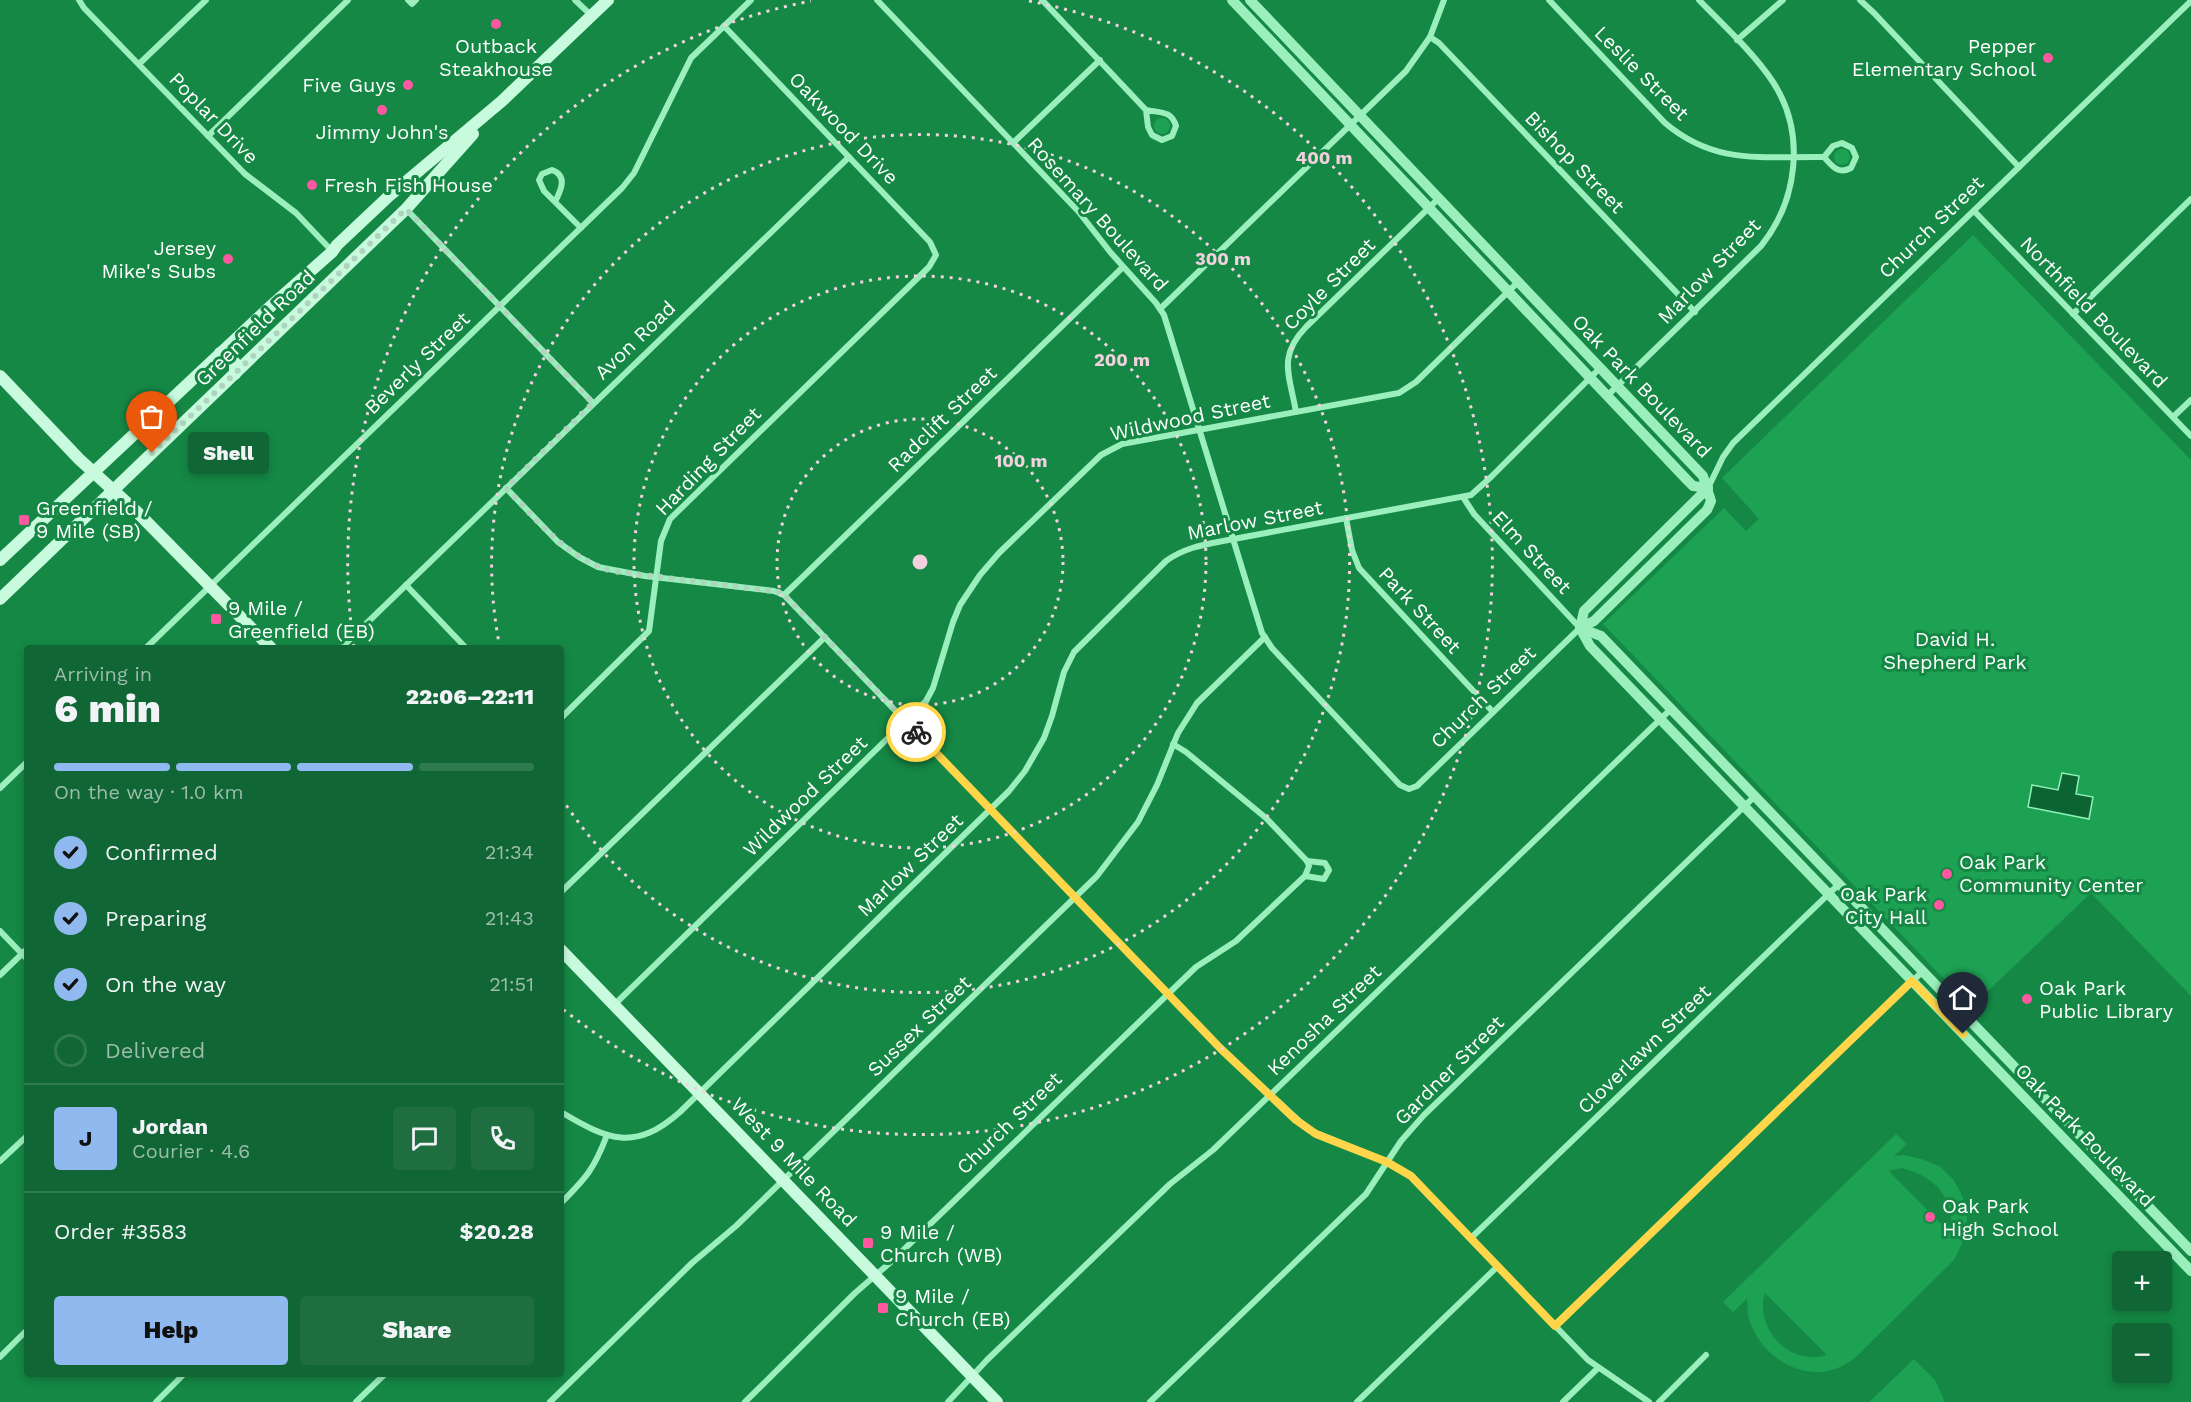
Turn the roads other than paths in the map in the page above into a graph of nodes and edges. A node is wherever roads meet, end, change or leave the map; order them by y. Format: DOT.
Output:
graph roads {
  1 [pos="79,0"];
  2 [pos="206,0"];
  3 [pos="347,0"];
  4 [pos="408,0"];
  5 [pos="416,0"];
  6 [pos="575,0"];
  7 [pos="608,0"];
  8 [pos="751,0"];
  9 [pos="877,0"];
  10 [pos="1042,0"];
  11 [pos="1250,0"];
  12 [pos="1444,0"];
  13 [pos="1549,0"];
  14 [pos="1699,0"];
  15 [pos="1784,0"];
  16 [pos="1860,0"];
  17 [pos="1236,1"];
  18 [pos="2191,1"];
  19 [pos="591,16"];
  20 [pos="724,26"];
  21 [pos="1430,36"];
  22 [pos="1737,40"];
  23 [pos="1100,60"];
  24 [pos="139,64"];
  25 [pos="502,101"];
  26 [pos="1146,110"];
  27 [pos="1355,120"];
  28 [pos="208,136"];
  29 [pos="1013,143"];
  30 [pos="1794,156"];
  31 [pos="849,157"];
  32 [pos="1824,157"];
  33 [pos="2019,167"];
  34 [pos="1439,198"];
  35 [pos="2191,200"];
  36 [pos="555,202"];
  37 [pos="1429,208"];
  38 [pos="406,209"];
  39 [pos="1974,211"];
  40 [pos="581,228"];
  41 [pos="332,252"];
  42 [pos="936,255"];
  43 [pos="1123,267"];
  44 [pos="1518,282"];
  45 [pos="1508,292"];
  46 [pos="271,306"];
  47 [pos="500,306"];
  48 [pos="1160,309"];
  49 [pos="1695,312"];
  50 [pos="2073,314"];
  51 [pos="284,327"];
  52 [pos="220,353"];
  53 [pos="1600,368"];
  54 [pos="235,374"];
  55 [pos="0,376"];
  56 [pos="1590,378"];
  57 [pos="1617,386"];
  58 [pos="1607,396"];
  59 [pos="2191,400"];
  60 [pos="593,403"];
  61 [pos="1296,412"];
  62 [pos="2173,417"];
  63 [pos="1199,430"];
  64 [pos="2191,436"];
  65 [pos="93,472"];
  66 [pos="506,488"];
  67 [pos="1708,488"];
  68 [pos="114,491"];
  69 [pos="1463,497"];
  70 [pos="1346,518"];
  71 [pos="1660,536"];
  72 [pos="1233,539"];
  73 [pos="1670,547"];
  74 [pos="0,560"];
  75 [pos="1621,575"];
  76 [pos="657,577"];
  77 [pos="406,585"];
  78 [pos="1631,585"];
  79 [pos="211,586"];
  80 [pos="784,595"];
  81 [pos="1,596"];
  82 [pos="1580,628"];
  83 [pos="825,637"];
  84 [pos="1265,637"];
  85 [pos="149,645"];
  86 [pos="268,645"];
  87 [pos="344,645"];
  88 [pos="463,645"];
  89 [pos="1671,709"];
  90 [pos="1493,712"];
  91 [pos="564,715"];
  92 [pos="1661,719"];
  93 [pos="906,721"];
  94 [pos="1173,744"];
  95 [pos="24,765"];
  96 [pos="0,788"];
  97 [pos="1409,789"];
  98 [pos="1755,796"];
  99 [pos="1745,806"];
  100 [pos="991,809"];
  101 [pos="1307,861"];
  102 [pos="1305,876"];
  103 [pos="1839,884"];
  104 [pos="564,889"];
  105 [pos="1828,893"];
  106 [pos="1076,897"];
  107 [pos="0,931"];
  108 [pos="1889,935"];
  109 [pos="1879,946"];
  110 [pos="24,953"];
  111 [pos="564,953"];
  112 [pos="24,955"];
  113 [pos="1923,971"];
  114 [pos="0,975"];
  115 [pos="1912,981"];
  116 [pos="1169,994"];
  117 [pos="614,1005"];
  118 [pos="699,1092"];
  119 [pos="1270,1096"];
  120 [pos="564,1114"];
  121 [pos="607,1136"];
  122 [pos="24,1139"];
  123 [pos="0,1161"];
  124 [pos="1387,1162"];
  125 [pos="784,1180"];
  126 [pos="564,1200"];
  127 [pos="1472,1238"];
  128 [pos="2191,1251"];
  129 [pos="1498,1266"];
  130 [pos="2191,1271"];
  131 [pos="876,1276"];
  132 [pos="1555,1326"];
  133 [pos="24,1333"];
  134 [pos="1706,1355"];
  135 [pos="0,1357"];
  136 [pos="1598,1368"];
  137 [pos="181,1377"];
  138 [pos="382,1377"];
  139 [pos="973,1377"];
  140 [pos="156,1402"];
  141 [pos="356,1402"];
  142 [pos="550,1402"];
  143 [pos="745,1402"];
  144 [pos="948,1402"];
  145 [pos="997,1402"];
  146 [pos="1150,1402"];
  147 [pos="1357,1402"];
  148 [pos="1563,1402"];
  149 [pos="1649,1402"];
  150 [pos="1659,1402"];
  1 -- 24 [label="street, Poplar Drive"];
  2 -- 24 [label="street"];
  3 -- 28 [label="street"];
  4 -- 5 [label="street"];
  6 -- 19 [label="street"];
  7 -- 19 [label="main road, Greenfield Road"];
  8 -- 20 [label="street, Beverly Street"];
  9 -- 29 [label="street, Rosemary Boulevard"];
  10 -- 23 [label="street"];
  11 -- 27 [label="street, Oak Park Boulevard"];
  12 -- 21 [label="street"];
  13 -- 30 [label="street, Leslie Street"];
  14 -- 22 [label="street, Marlow Street"];
  15 -- 22 [label="street"];
  16 -- 33 [label="street"];
  17 -- 27 [label="street, Oak Park Boulevard"];
  18 -- 33 [label="street, Church Street"];
  19 -- 25 [label="main road, Greenfield Road"];
  20 -- 31 [label="street, Oakwood Drive"];
  20 -- 40 [label="street, Beverly Street"];
  21 -- 27 [label="street"];
  21 -- 49 [label="street, Bishop Street"];
  22 -- 30 [label="street, Marlow Street"];
  23 -- 26 [label="street"];
  23 -- 29 [label="street"];
  24 -- 28 [label="street, Poplar Drive"];
  25 -- 38 [label="main road, Greenfield Road"];
  25 -- 41 [label="main road, Greenfield Road"];
  26 -- 26 [label="street"];
  27 -- 34 [label="street, Oak Park Boulevard"];
  27 -- 37 [label="street, Oak Park Boulevard"];
  27 -- 48 [label="street"];
  28 -- 41 [label="street, Poplar Drive"];
  29 -- 43 [label="street, Rosemary Boulevard"];
  30 -- 32 [label="street, Leslie Street"];
  30 -- 49 [label="street, Marlow Street"];
  31 -- 42 [label="street, Oakwood Drive"];
  31 -- 60 [label="street, Avon Road"];
  32 -- 32 [label="street"];
  33 -- 39 [label="street, Church Street"];
  34 -- 37 [label="street, Coyle Street"];
  34 -- 44 [label="street, Oak Park Boulevard"];
  35 -- 50 [label="street"];
  36 -- 36 [label="street"];
  36 -- 40 [label="street"];
  37 -- 45 [label="street, Oak Park Boulevard"];
  37 -- 61 [label="street, Coyle Street"];
  38 -- 47 [label="street"];
  38 -- 51 [label="main road, Greenfield Road"];
  39 -- 50 [label="street, Northfield Boulevard"];
  39 -- 67 [label="street, Church Street"];
  40 -- 47 [label="street, Beverly Street"];
  41 -- 46 [label="main road, Greenfield Road"];
  42 -- 76 [label="street, Harding Street"];
  43 -- 48 [label="street, Rosemary Boulevard"];
  43 -- 80 [label="street, Radclift Street"];
  44 -- 45 [label="street, Wildwood Street"];
  44 -- 53 [label="street, Oak Park Boulevard"];
  45 -- 56 [label="street, Oak Park Boulevard"];
  45 -- 61 [label="street, Wildwood Street"];
  46 -- 51 [label="main road"];
  46 -- 52 [label="main road, Greenfield Road"];
  47 -- 60 [label="street"];
  47 -- 79 [label="street, Beverly Street"];
  48 -- 63 [label="street, Rosemary Boulevard"];
  49 -- 57 [label="street, Marlow Street"];
  50 -- 62 [label="street, Northfield Boulevard"];
  51 -- 54 [label="main road, Greenfield Road"];
  52 -- 54 [label="main road"];
  52 -- 65 [label="main road, Greenfield Road"];
  53 -- 56 [label="street, Marlow Street"];
  53 -- 57 [label="street, Oak Park Boulevard"];
  54 -- 68 [label="main road, Greenfield Road"];
  55 -- 65 [label="main road"];
  56 -- 58 [label="street, Oak Park Boulevard"];
  56 -- 69 [label="street, Marlow Street"];
  57 -- 58 [label="street, Marlow Street"];
  57 -- 67 [label="street, Oak Park Boulevard"];
  58 -- 67 [label="street, Oak Park Boulevard"];
  59 -- 62 [label="street"];
  60 -- 66 [label="street, Avon Road"];
  61 -- 63 [label="street, Wildwood Street"];
  62 -- 64 [label="street, Northfield Boulevard"];
  63 -- 72 [label="street, Rosemary Boulevard"];
  63 -- 93 [label="street, Wildwood Street"];
  65 -- 68 [label="main road"];
  65 -- 74 [label="main road, Greenfield Road"];
  66 -- 76 [label="street"];
  66 -- 77 [label="street, Avon Road"];
  67 -- 71 [label="street, Church Street"];
  67 -- 73 [label="street, Church Street"];
  68 -- 79 [label="main road"];
  68 -- 81 [label="main road, Greenfield Road"];
  69 -- 70 [label="street, Marlow Street"];
  69 -- 82 [label="street, Elm Street"];
  70 -- 72 [label="street, Marlow Street"];
  70 -- 90 [label="street, Park Street"];
  71 -- 73 [label="street"];
  71 -- 75 [label="street, Church Street"];
  72 -- 84 [label="street, Rosemary Boulevard"];
  72 -- 100 [label="street, Marlow Street"];
  73 -- 78 [label="street, Church Street"];
  75 -- 78 [label="street"];
  75 -- 82 [label="street, Church Street"];
  76 -- 80 [label="street"];
  76 -- 91 [label="street, Harding Street"];
  77 -- 87 [label="street, Avon Road"];
  77 -- 88 [label="street"];
  78 -- 82 [label="street, Church Street"];
  79 -- 85 [label="street, Beverly Street"];
  79 -- 86 [label="main road"];
  80 -- 83 [label="street"];
  82 -- 89 [label="street, Oak Park Boulevard"];
  82 -- 90 [label="street, Church Street"];
  82 -- 92 [label="street, Oak Park Boulevard"];
  83 -- 93 [label="street"];
  83 -- 104 [label="street"];
  84 -- 94 [label="street, Sussex Street"];
  84 -- 97 [label="street, Rosemary Boulevard"];
  89 -- 92 [label="street, Kenosha Street"];
  89 -- 98 [label="street, Oak Park Boulevard"];
  90 -- 97 [label="street, Church Street"];
  92 -- 99 [label="street, Oak Park Boulevard"];
  92 -- 119 [label="street, Kenosha Street"];
  93 -- 100 [label="street"];
  93 -- 117 [label="street, Wildwood Street"];
  94 -- 101 [label="street"];
  94 -- 106 [label="street, Sussex Street"];
  95 -- 96 [label="street"];
  98 -- 99 [label="street, Gardner Street"];
  98 -- 103 [label="street, Oak Park Boulevard"];
  99 -- 105 [label="street, Oak Park Boulevard"];
  99 -- 124 [label="street, Gardner Street"];
  100 -- 106 [label="street"];
  100 -- 118 [label="street, Marlow Street"];
  101 -- 102 [label="street"];
  101 -- 102 [label="street"];
  102 -- 116 [label="street, Church Street"];
  103 -- 105 [label="street, Cloverlawn Street"];
  103 -- 108 [label="street, Oak Park Boulevard"];
  105 -- 109 [label="street, Oak Park Boulevard"];
  105 -- 127 [label="street, Cloverlawn Street"];
  106 -- 116 [label="street"];
  106 -- 125 [label="street, Sussex Street"];
  107 -- 110 [label="street"];
  108 -- 109 [label="street"];
  108 -- 113 [label="street, Oak Park Boulevard"];
  109 -- 115 [label="street, Oak Park Boulevard"];
  111 -- 117 [label="main road, West 9 Mile Road"];
  112 -- 114 [label="street"];
  113 -- 115 [label="street"];
  113 -- 128 [label="street, Oak Park Boulevard"];
  115 -- 130 [label="street, Oak Park Boulevard"];
  115 -- 132 [label="street"];
  116 -- 119 [label="street"];
  116 -- 131 [label="street, Church Street"];
  117 -- 118 [label="main road, West 9 Mile Road"];
  118 -- 121 [label="street, Marlow Street"];
  118 -- 125 [label="main road, West 9 Mile Road"];
  119 -- 124 [label="street"];
  119 -- 139 [label="street, Kenosha Street"];
  120 -- 121 [label="street, Marlow Street"];
  121 -- 126 [label="street"];
  122 -- 123 [label="street"];
  124 -- 127 [label="street"];
  124 -- 146 [label="street, Gardner Street"];
  125 -- 131 [label="main road, West 9 Mile Road"];
  125 -- 142 [label="street, Sussex Street"];
  127 -- 129 [label="street"];
  129 -- 132 [label="street"];
  129 -- 147 [label="street"];
  131 -- 139 [label="main road, West 9 Mile Road"];
  131 -- 143 [label="street, Church Street"];
  132 -- 136 [label="street"];
  133 -- 135 [label="street"];
  134 -- 150 [label="street"];
  136 -- 148 [label="street"];
  136 -- 149 [label="street"];
  137 -- 140 [label="street"];
  138 -- 141 [label="street"];
  139 -- 144 [label="street, Kenosha Street"];
  139 -- 145 [label="main road, West 9 Mile Road"];
}
